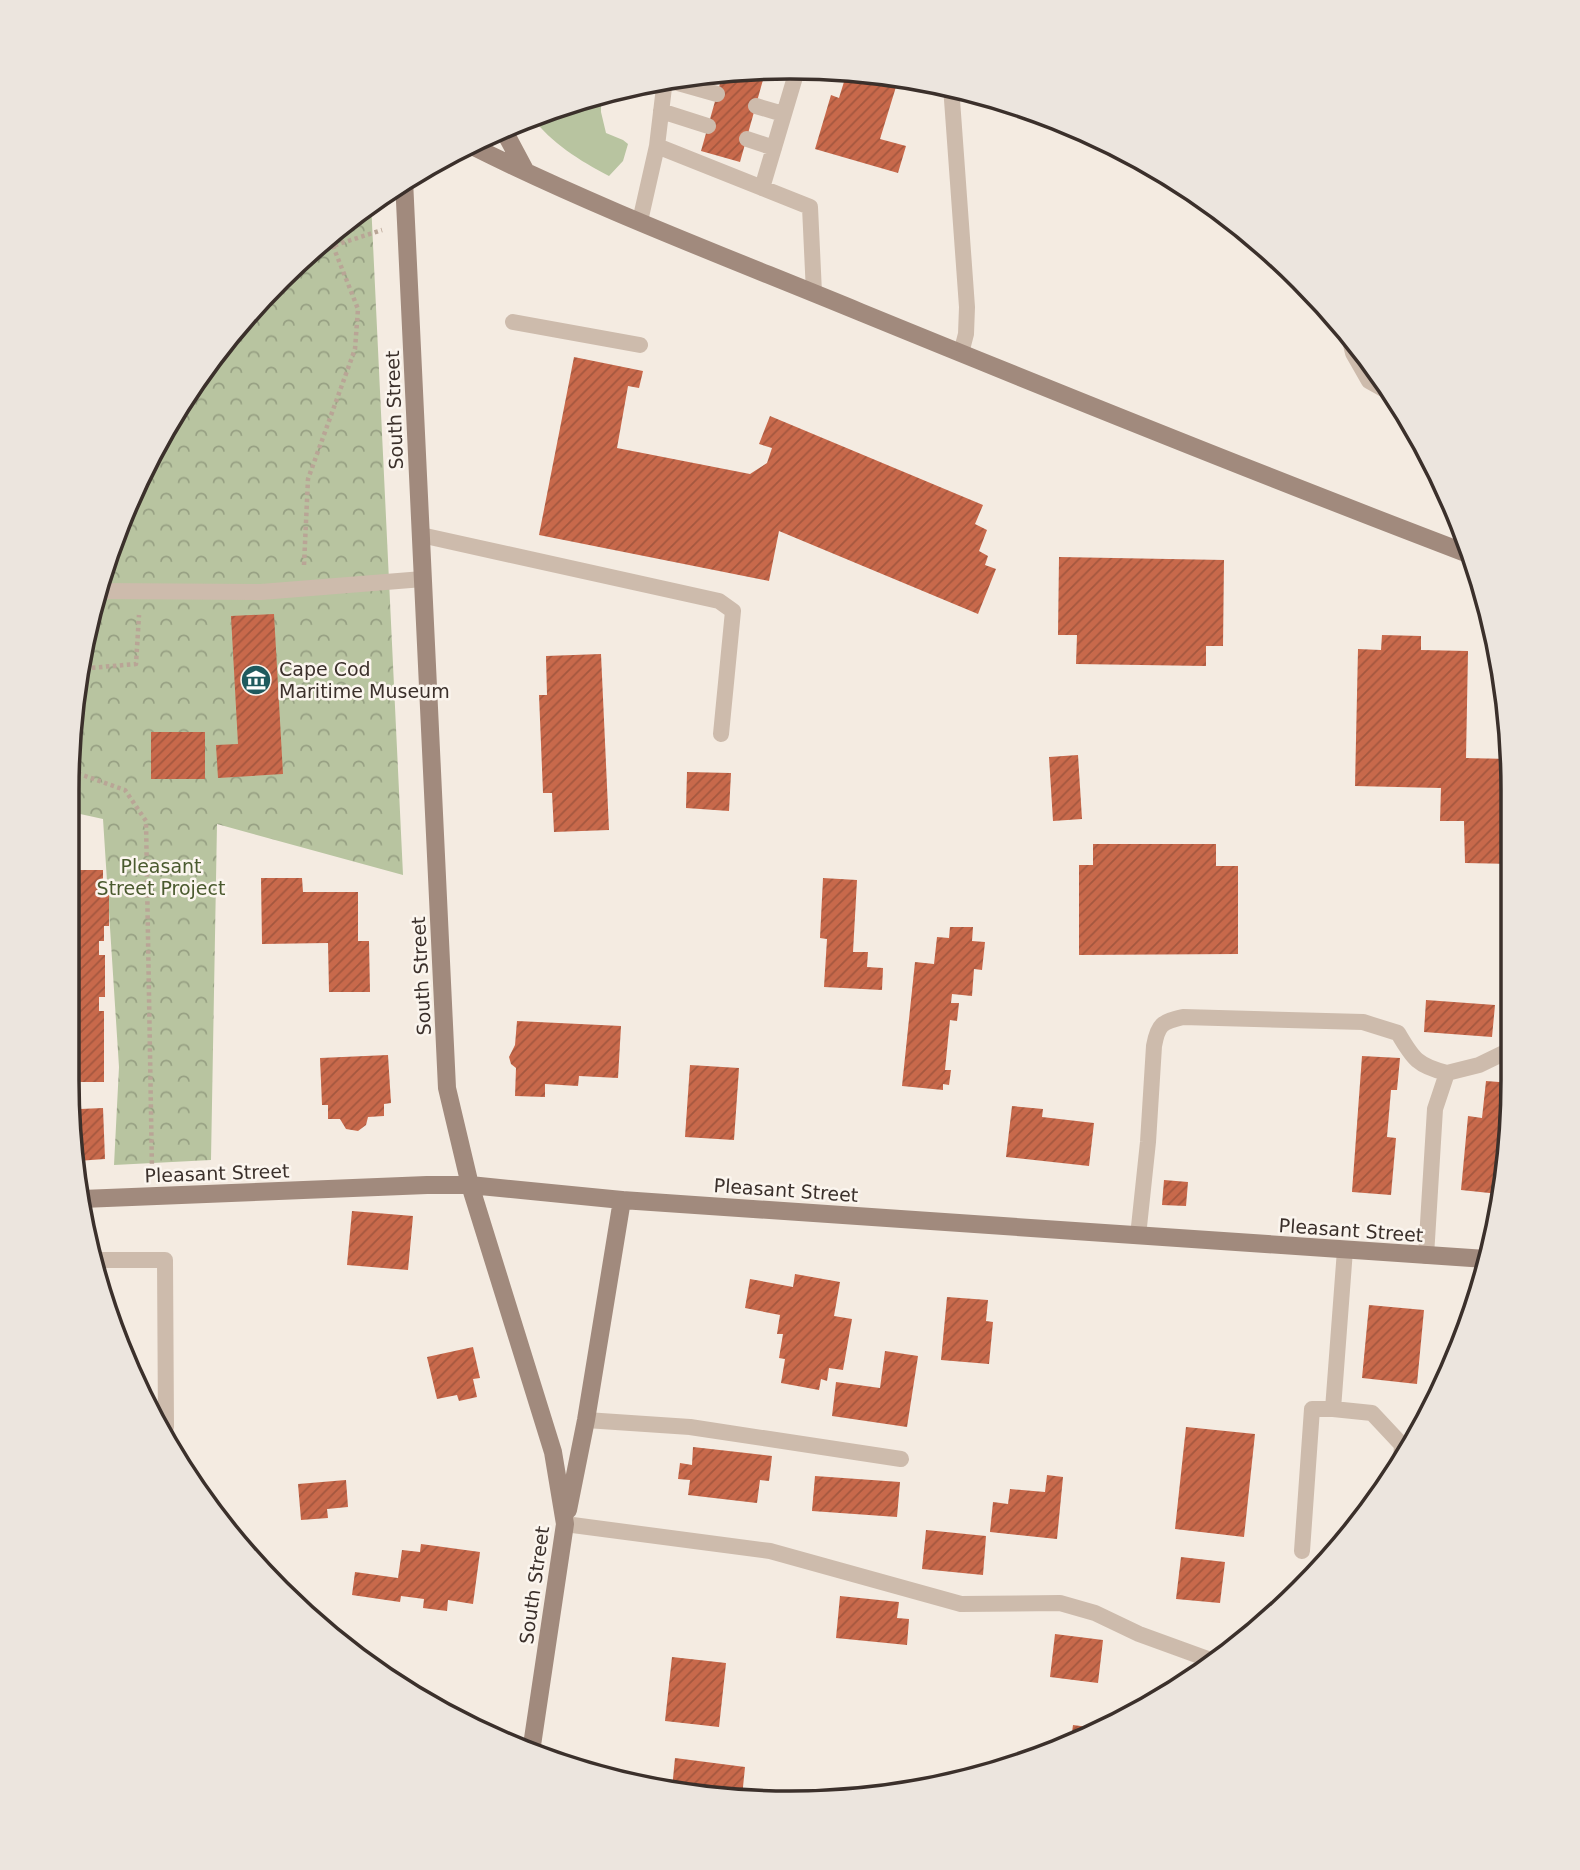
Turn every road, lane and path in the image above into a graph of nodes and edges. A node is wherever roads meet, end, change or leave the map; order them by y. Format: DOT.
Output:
graph roads {
  1 [pos="794,79"];
  2 [pos="690,86"];
  3 [pos="663,90"];
  4 [pos="718,94"];
  5 [pos="952,98"];
  6 [pos="756,106"];
  7 [pos="661,111"];
  8 [pos="783,114"];
  9 [pos="708,126"];
  10 [pos="508,138"];
  11 [pos="747,139"];
  12 [pos="657,146"];
  13 [pos="774,148"];
  14 [pos="480,150"];
  15 [pos="526,172"];
  16 [pos="762,188"];
  17 [pos="405,193"];
  18 [pos="640,221"];
  19 [pos="407,230"];
  20 [pos="333,246"];
  21 [pos="814,293"];
  22 [pos="513,322"];
  23 [pos="640,345"];
  24 [pos="961,353"];
  25 [pos="1362,368"];
  26 [pos="1372,383"];
  27 [pos="421,535"];
  28 [pos="1460,551"];
  29 [pos="423,579"];
  30 [pos="303,587"];
  31 [pos="107,591"];
  32 [pos="141,591"];
  33 [pos="89,668"];
  34 [pos="721,734"];
  35 [pos="79,774"];
  36 [pos="1501,1054"];
  37 [pos="1447,1073"];
  38 [pos="470,1185"];
  39 [pos="153,1196"];
  40 [pos="89,1199"];
  41 [pos="622,1200"];
  42 [pos="1138,1236"];
  43 [pos="1345,1250"];
  44 [pos="1426,1256"];
  45 [pos="1478,1259"];
  46 [pos="102,1260"];
  47 [pos="1334,1409"];
  48 [pos="586,1420"];
  49 [pos="166,1421"];
  50 [pos="1401,1444"];
  51 [pos="901,1459"];
  52 [pos="565,1524"];
  53 [pos="1302,1551"];
  54 [pos="1204,1658"];
  55 [pos="532,1743"];
  1 -- 8 [label="lane"];
  2 -- 4 [label="lane"];
  3 -- 7 [label="lane"];
  5 -- 24 [label="lane"];
  6 -- 8 [label="lane"];
  7 -- 9 [label="lane"];
  7 -- 12 [label="lane"];
  8 -- 13 [label="lane"];
  10 -- 15 [label="main road"];
  11 -- 13 [label="lane"];
  12 -- 16 [label="lane"];
  12 -- 18 [label="lane"];
  13 -- 16 [label="lane"];
  14 -- 15 [label="main road"];
  15 -- 18 [label="main road"];
  16 -- 21 [label="lane"];
  17 -- 19 [label="main road, South Street"];
  18 -- 21 [label="main road"];
  19 -- 20 [label="path"];
  19 -- 27 [label="main road, South Street"];
  20 -- 30 [label="path"];
  21 -- 24 [label="main road"];
  22 -- 23 [label="lane"];
  24 -- 28 [label="main road"];
  25 -- 26 [label="lane"];
  27 -- 29 [label="main road, South Street"];
  27 -- 34 [label="lane"];
  29 -- 30 [label="lane"];
  29 -- 38 [label="main road, South Street"];
  30 -- 32 [label="lane"];
  31 -- 32 [label="lane"];
  32 -- 33 [label="path"];
  35 -- 39 [label="path"];
  36 -- 37 [label="lane"];
  37 -- 42 [label="lane"];
  37 -- 44 [label="lane"];
  38 -- 39 [label="main road, Pleasant Street"];
  38 -- 41 [label="main road, Pleasant Street"];
  38 -- 52 [label="main road, South Street"];
  39 -- 40 [label="main road, Pleasant Street"];
  41 -- 42 [label="main road, Pleasant Street"];
  41 -- 48 [label="main road"];
  42 -- 43 [label="main road, Pleasant Street"];
  43 -- 44 [label="main road, Pleasant Street"];
  43 -- 47 [label="lane"];
  44 -- 45 [label="main road, Pleasant Street"];
  46 -- 49 [label="lane"];
  47 -- 50 [label="lane"];
  47 -- 53 [label="lane"];
  48 -- 51 [label="lane"];
  48 -- 52 [label="main road"];
  52 -- 54 [label="lane"];
  52 -- 55 [label="main road, South Street"];
}
